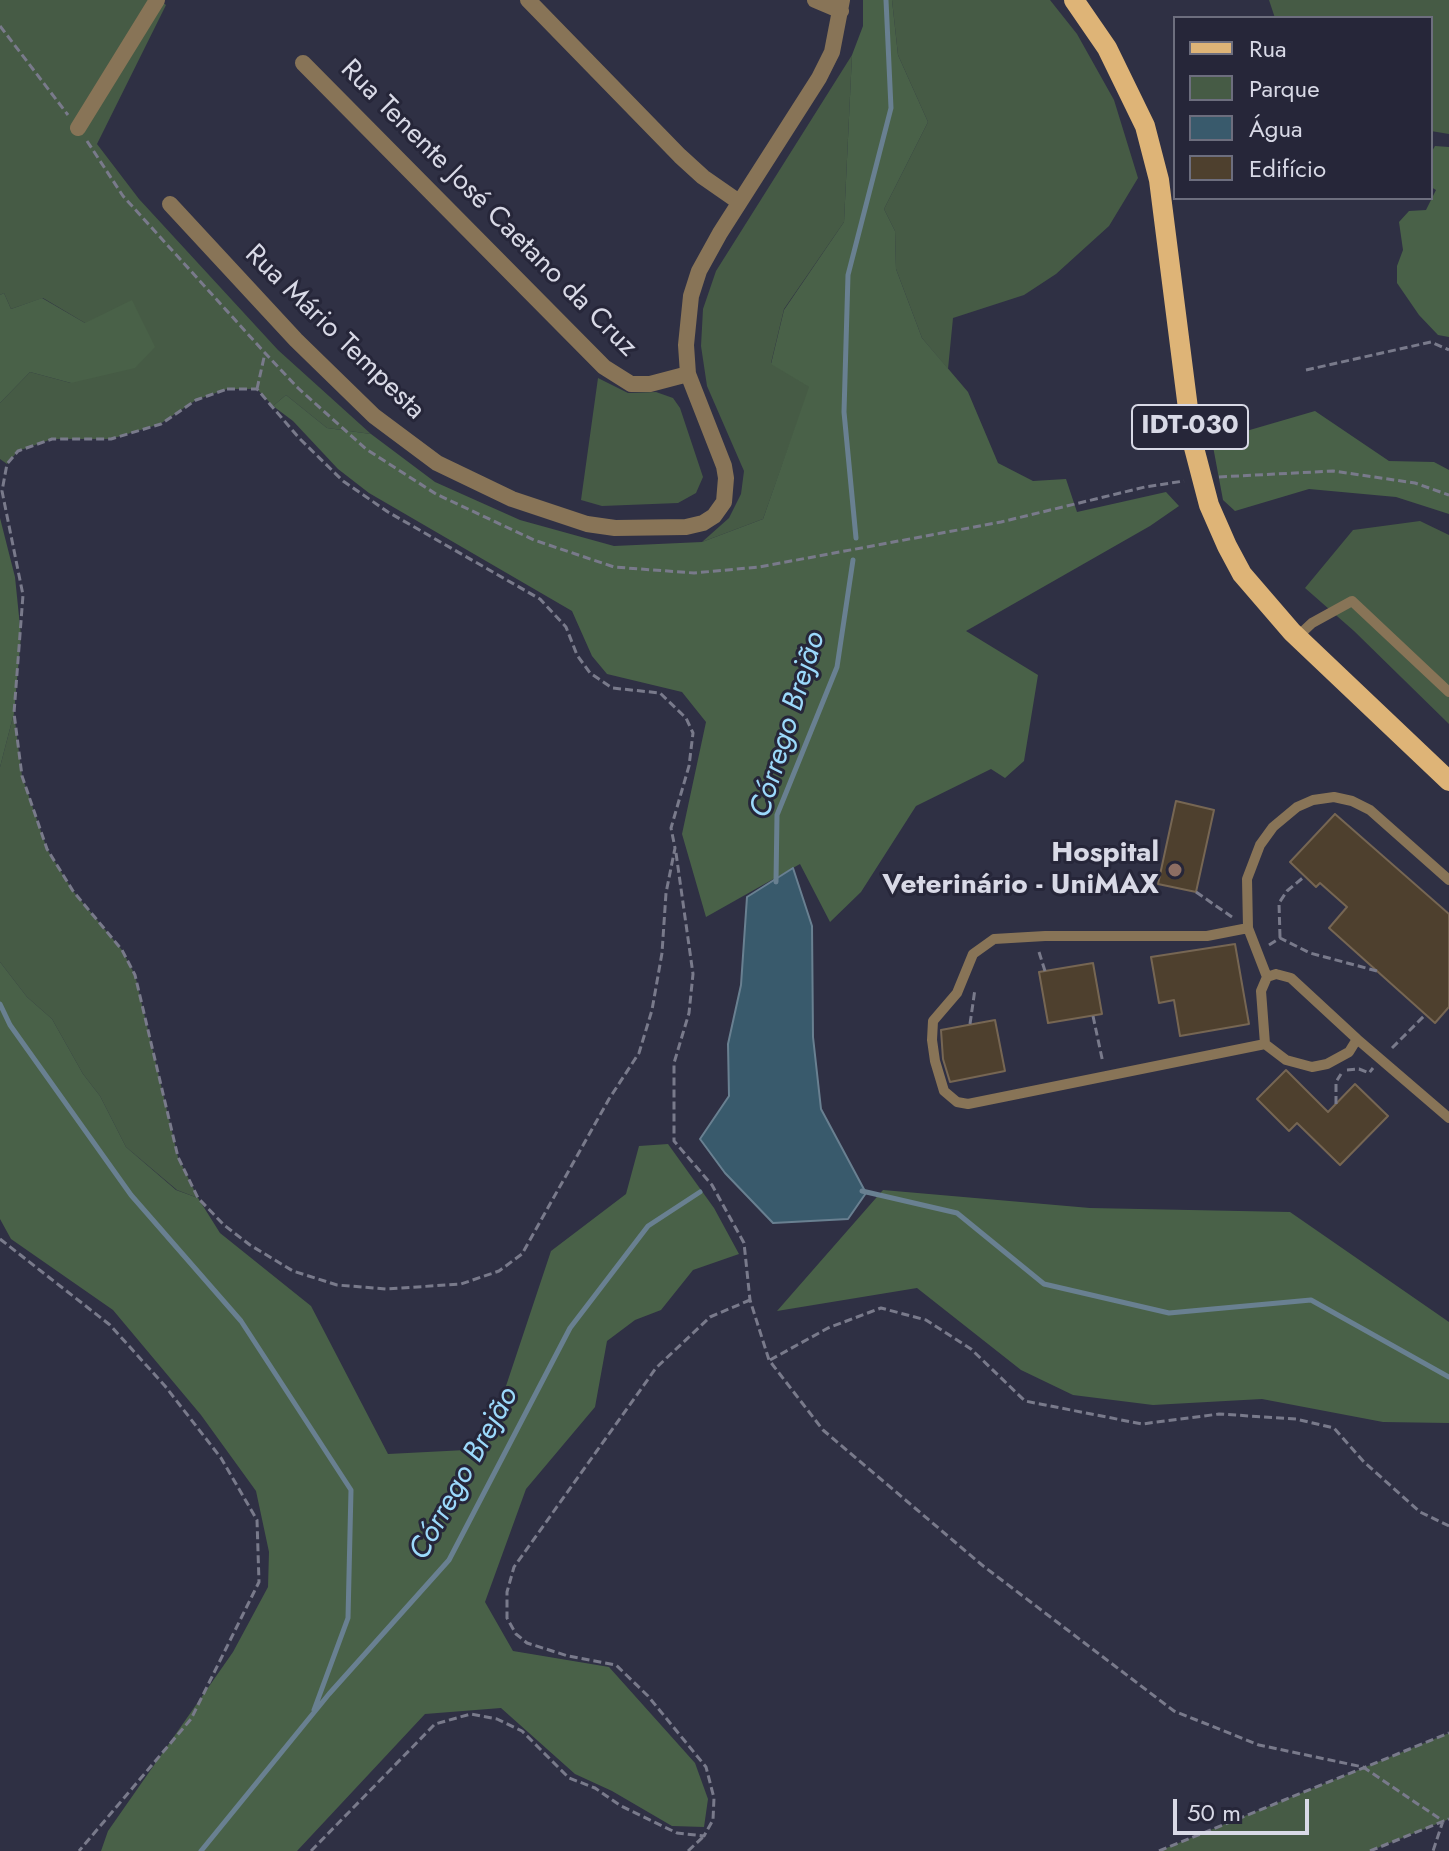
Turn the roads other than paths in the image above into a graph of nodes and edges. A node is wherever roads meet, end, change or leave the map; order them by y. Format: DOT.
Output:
graph roads {
  1 [pos="157,0"];
  2 [pos="528,0"];
  3 [pos="815,0"];
  4 [pos="1074,0"];
  5 [pos="842,5"];
  6 [pos="303,63"];
  7 [pos="78,128"];
  8 [pos="739,202"];
  9 [pos="170,204"];
  10 [pos="688,374"];
  11 [pos="1297,637"];
  12 [pos="1449,692"];
  13 [pos="1449,781"];
  14 [pos="1449,880"];
  15 [pos="1248,928"];
  16 [pos="1267,977"];
  17 [pos="1357,1039"];
  18 [pos="1265,1044"];
  19 [pos="1449,1118"];
  1 -- 7 [label="street"];
  2 -- 8 [label="street"];
  3 -- 5 [label="street"];
  4 -- 11 [label="main road, IDT-030"];
  5 -- 8 [label="street, Rua Mário Tempesta"];
  6 -- 10 [label="street, Rua Tenente José Caetano da Cruz"];
  8 -- 10 [label="street, Rua Mário Tempesta"];
  9 -- 10 [label="street, Rua Mário Tempesta"];
  11 -- 12 [label="lane"];
  11 -- 13 [label="main road, IDT-030"];
  14 -- 15 [label="lane"];
  15 -- 16 [label="lane"];
  15 -- 18 [label="lane"];
  16 -- 17 [label="lane"];
  16 -- 18 [label="lane"];
  17 -- 18 [label="lane"];
  17 -- 19 [label="lane"];
}
